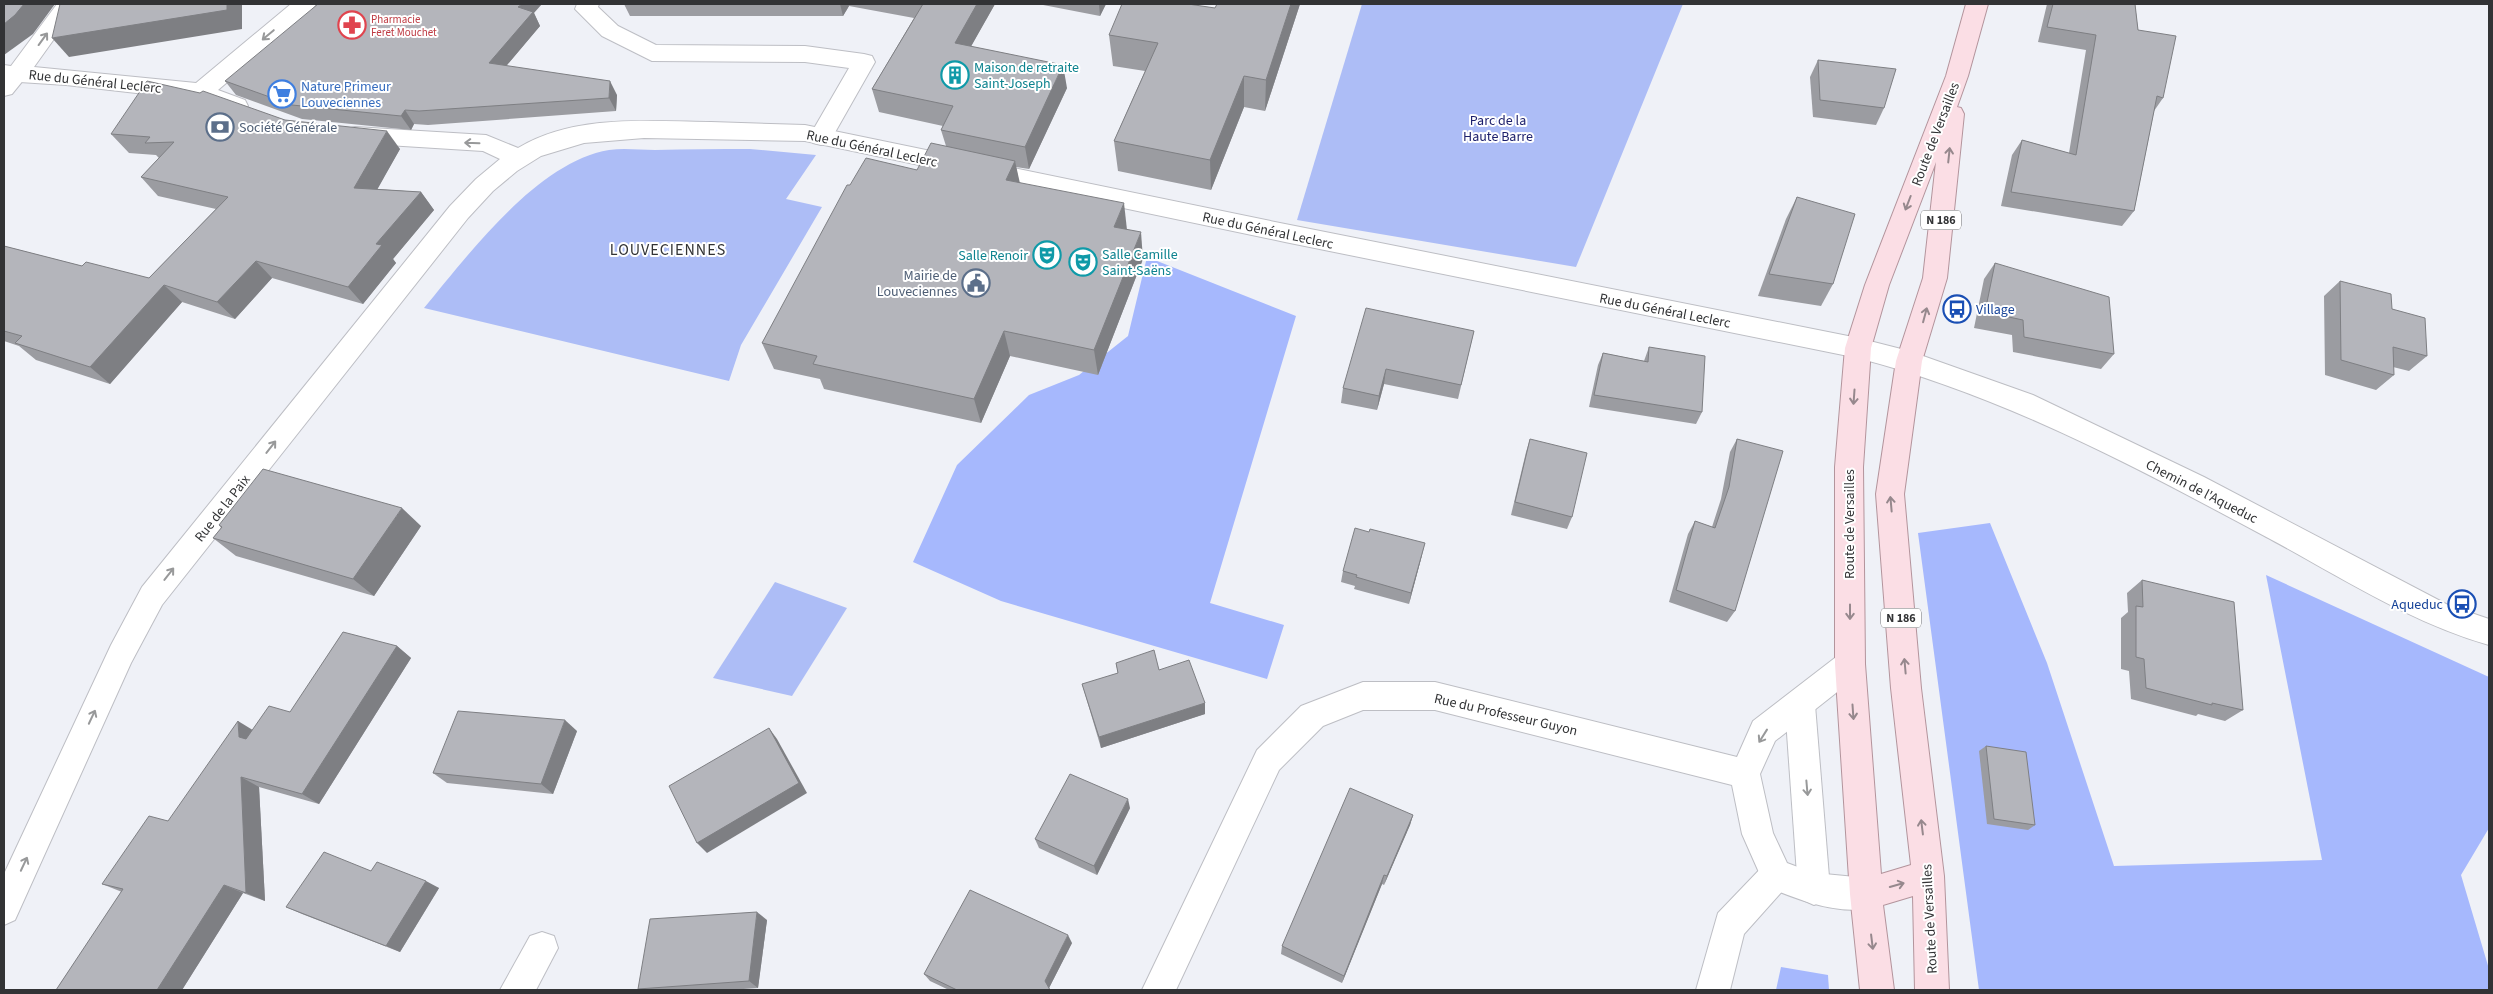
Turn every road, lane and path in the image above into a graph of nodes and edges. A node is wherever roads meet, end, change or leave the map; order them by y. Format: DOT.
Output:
graph roads {
  1 [pos="68,4"];
  2 [pos="305,4"];
  3 [pos="588,4"];
  4 [pos="1977,4"];
  5 [pos="1958,76"];
  6 [pos="8,78"];
  7 [pos="200,92"];
  8 [pos="255,112"];
  9 [pos="337,133"];
  10 [pos="822,137"];
  11 [pos="518,158"];
  12 [pos="1858,348"];
  13 [pos="1909,361"];
  14 [pos="2489,632"];
  15 [pos="1850,664"];
  16 [pos="1800,705"];
  17 [pos="1745,774"];
  18 [pos="1776,875"];
  19 [pos="1928,876"];
  20 [pos="1814,889"];
  21 [pos="1866,894"];
  22 [pos="4,909"];
  23 [pos="542,948"];
  24 [pos="517,990"];
  25 [pos="1158,990"];
  26 [pos="1713,990"];
  27 [pos="1877,990"];
  28 [pos="1932,990"];
  6 -- 1 [label="street, one-way"];
  2 -- 7 [label="street, one-way"];
  3 -- 10 [label="street"];
  4 -- 5 [label="main road, Route de Versailles / N 186"];
  5 -- 12 [label="main road, Route de Versailles / N 186, one-way"];
  13 -- 5 [label="main road, Route de Versailles / N 186, one-way"];
  6 -- 7 [label="street, Rue du Général Leclerc"];
  7 -- 8 [label="street, Rue du Général Leclerc"];
  11 -- 9 [label="street, one-way"];
  10 -- 11 [label="street, Rue du Général Leclerc"];
  10 -- 12 [label="street, Rue du Général Leclerc"];
  22 -- 11 [label="street, Rue de la Paix, one-way"];
  12 -- 13 [label="street, Rue du Général Leclerc"];
  12 -- 15 [label="main road, Route de Versailles / N 186, one-way"];
  13 -- 14 [label="street, Chemin de l'Aqueduc"];
  19 -- 13 [label="main road, Route de Versailles / N 186, one-way"];
  15 -- 16 [label="street"];
  15 -- 21 [label="main road, Route de Versailles / N 186, one-way"];
  16 -- 17 [label="street, one-way"];
  16 -- 20 [label="street, one-way"];
  17 -- 18 [label="street"];
  17 -- 25 [label="street, Rue du Professeur Guyon"];
  18 -- 20 [label="street"];
  18 -- 26 [label="street"];
  21 -- 19 [label="main road, one-way"];
  19 -- 28 [label="main road, Route de Versailles / N 186"];
  20 -- 21 [label="street"];
  21 -- 27 [label="main road, Route de Versailles / N 186, one-way"];
  23 -- 24 [label="street"];
}
